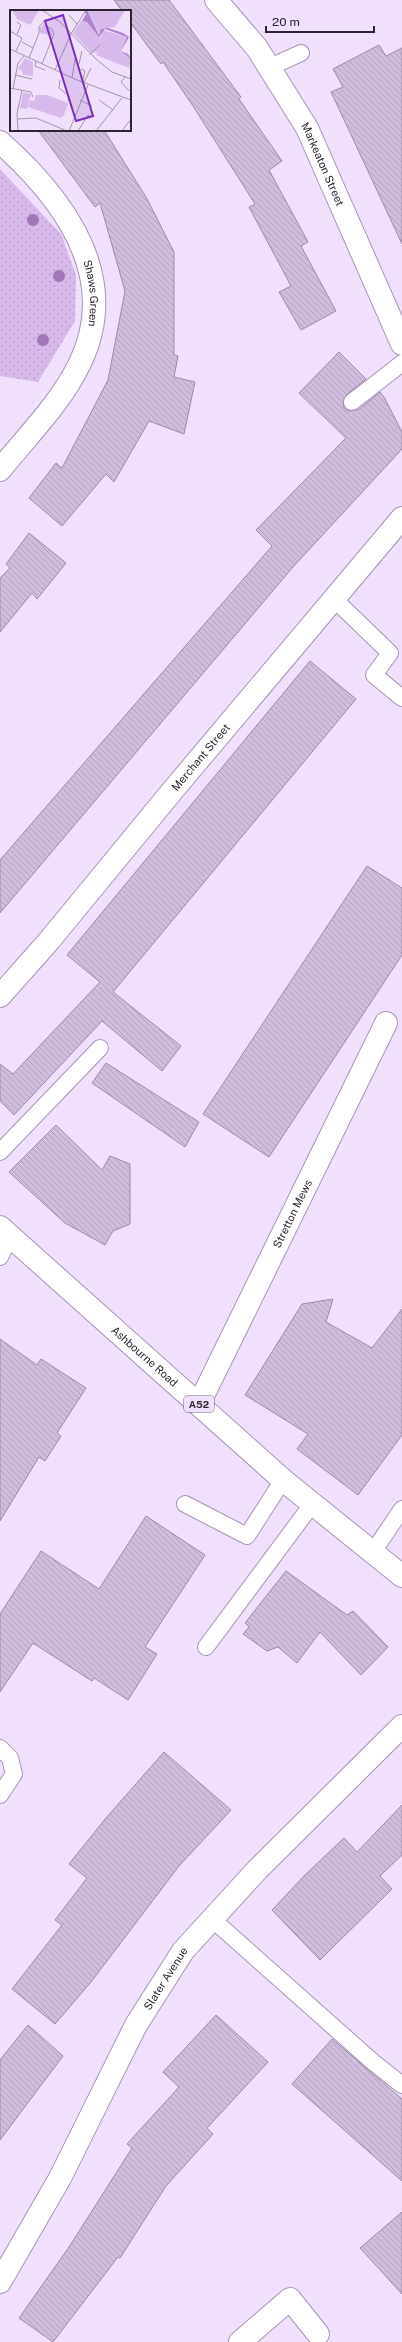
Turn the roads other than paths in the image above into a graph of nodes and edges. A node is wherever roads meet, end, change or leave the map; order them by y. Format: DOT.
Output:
graph roads {
  1 [pos="216,0"];
  2 [pos="301,53"];
  3 [pos="270,67"];
  4 [pos="0,142"];
  5 [pos="402,344"];
  6 [pos="402,363"];
  7 [pos="352,402"];
  8 [pos="0,470"];
  9 [pos="402,518"];
  10 [pos="334,599"];
  11 [pos="402,698"];
  12 [pos="0,996"];
  13 [pos="386,1023"];
  14 [pos="100,1048"];
  15 [pos="0,1152"];
  16 [pos="5,1231"];
  17 [pos="0,1257"];
  18 [pos="199,1404"];
  19 [pos="284,1480"];
  20 [pos="313,1503"];
  21 [pos="185,1504"];
  22 [pos="402,1509"];
  23 [pos="373,1552"];
  24 [pos="402,1576"];
  25 [pos="206,1647"];
  26 [pos="402,1726"];
  27 [pos="0,1748"];
  28 [pos="0,1795"];
  29 [pos="211,1918"];
  30 [pos="402,2085"];
  31 [pos="0,2282"];
  32 [pos="318,2334"];
  33 [pos="240,2342"];
  1 -- 3 [label="street, Markeaton Street"];
  2 -- 3 [label="lane"];
  3 -- 5 [label="street, Markeaton Street"];
  4 -- 8 [label="street, Shaws Green"];
  6 -- 7 [label="lane"];
  9 -- 10 [label="street, Merchant Street"];
  10 -- 11 [label="lane"];
  10 -- 12 [label="street, Merchant Street"];
  13 -- 18 [label="street, Stretton Mews"];
  14 -- 15 [label="lane"];
  16 -- 17 [label="lane"];
  16 -- 18 [label="street, Ashbourne Road / A52"];
  18 -- 19 [label="street, Ashbourne Road / A52"];
  19 -- 20 [label="street, Ashbourne Road / A52"];
  19 -- 21 [label="lane"];
  20 -- 23 [label="street, Ashbourne Road / A52"];
  20 -- 25 [label="lane"];
  22 -- 23 [label="lane"];
  23 -- 24 [label="street, Ashbourne Road / A52"];
  26 -- 29 [label="street, Slater Avenue"];
  27 -- 28 [label="lane"];
  29 -- 30 [label="lane"];
  29 -- 31 [label="street, Slater Avenue"];
  32 -- 33 [label="street"];
}
